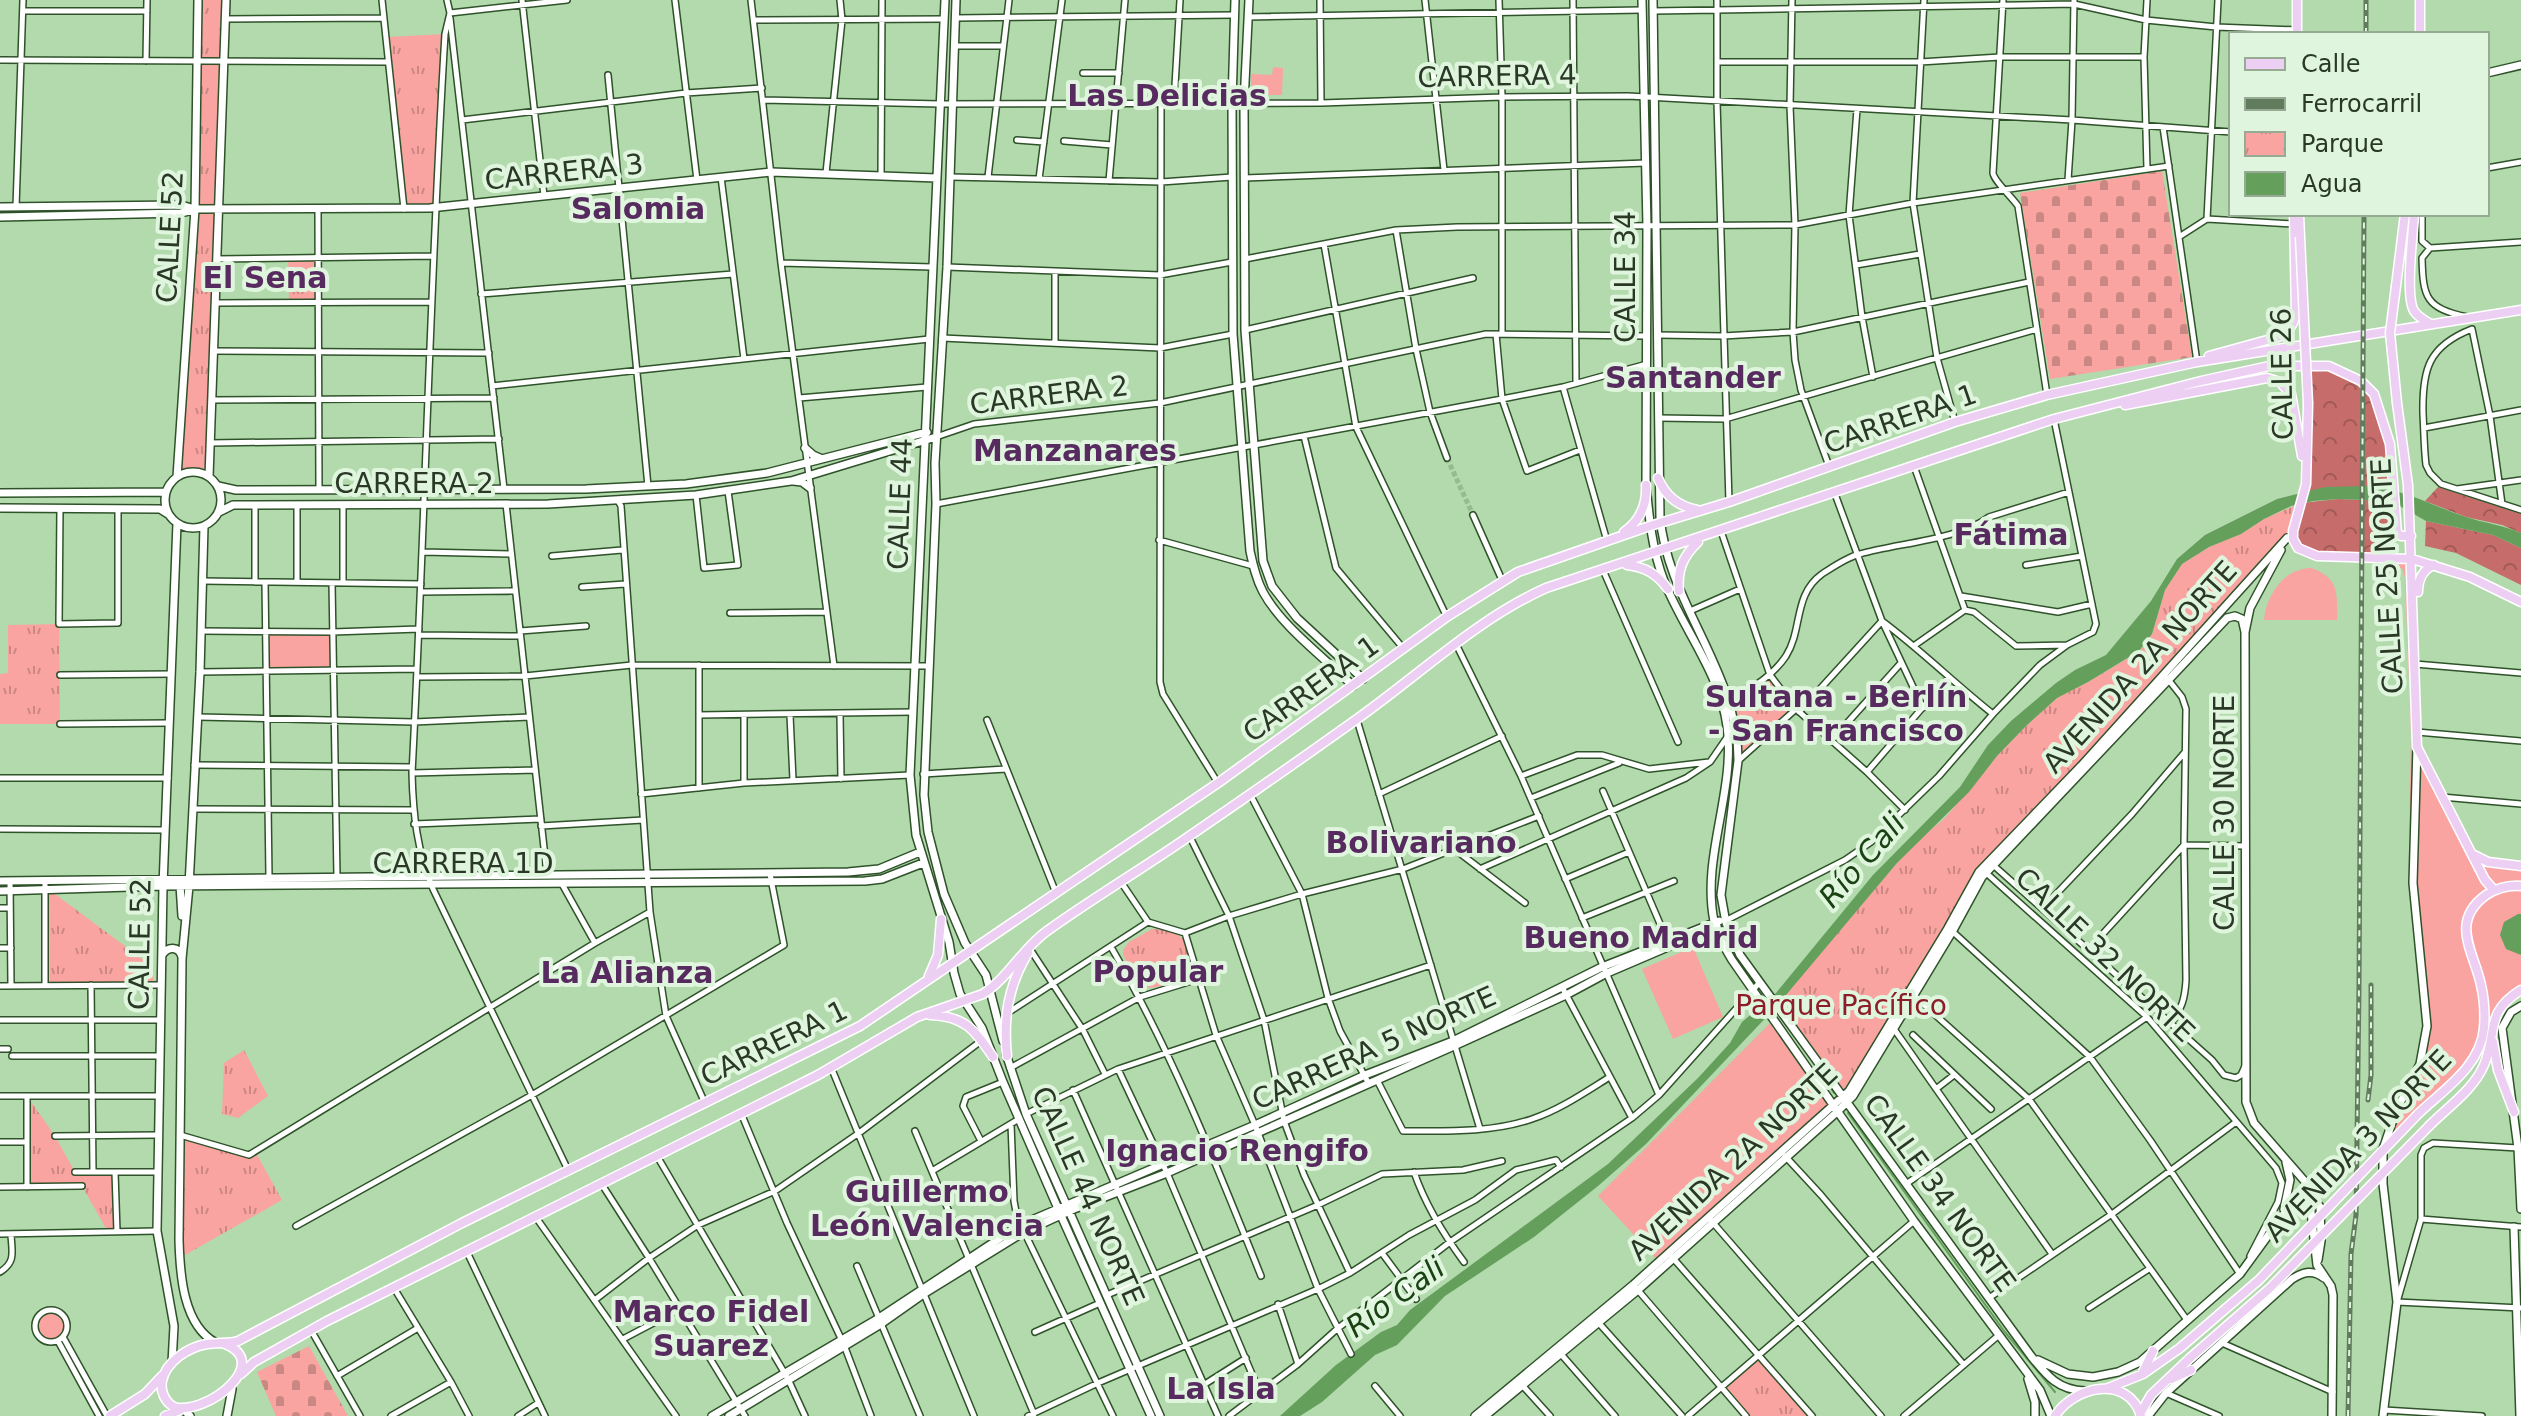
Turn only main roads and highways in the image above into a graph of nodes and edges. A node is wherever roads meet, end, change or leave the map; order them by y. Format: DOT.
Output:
graph roads {
  1 [pos="198,0"];
  2 [pos="226,0"];
  3 [pos="945,0"];
  4 [pos="956,0"];
  5 [pos="1235,0"];
  6 [pos="1249,0"];
  7 [pos="1642,0"];
  8 [pos="1653,0"];
  9 [pos="2297,0"];
  10 [pos="2420,0"];
  11 [pos="2297,32"];
  12 [pos="2420,32"];
  13 [pos="2521,65"];
  14 [pos="2489,73"];
  15 [pos="937,178"];
  16 [pos="0,207"];
  17 [pos="195,209"];
  18 [pos="219,210"];
  19 [pos="2405,216"];
  20 [pos="2414,216"];
  21 [pos="0,217"];
  22 [pos="2295,217"];
  23 [pos="930,307"];
  24 [pos="944,308"];
  25 [pos="2521,310"];
  26 [pos="2430,323"];
  27 [pos="2197,362"];
  28 [pos="2092,409"];
  29 [pos="937,433"];
  30 [pos="925,437"];
  31 [pos="905,447"];
  32 [pos="805,448"];
  33 [pos="822,458"];
  34 [pos="924,463"];
  35 [pos="2306,468"];
  36 [pos="177,477"];
  37 [pos="209,477"];
  38 [pos="1658,478"];
  39 [pos="791,481"];
  40 [pos="1646,485"];
  41 [pos="218,486"];
  42 [pos="810,488"];
  43 [pos="166,492"];
  44 [pos="0,493"];
  45 [pos="0,508"];
  46 [pos="1702,510"];
  47 [pos="219,512"];
  48 [pos="168,514"];
  49 [pos="177,523"];
  50 [pos="1661,523"];
  51 [pos="204,526"];
  52 [pos="1650,526"];
  53 [pos="2411,534"];
  54 [pos="2290,535"];
  55 [pos="1708,536"];
  56 [pos="1610,540"];
  57 [pos="1666,549"];
  58 [pos="1655,553"];
  59 [pos="2412,559"];
  60 [pos="2434,565"];
  61 [pos="1614,566"];
  62 [pos="1668,589"];
  63 [pos="1679,591"];
  64 [pos="2521,602"];
  65 [pos="2414,608"];
  66 [pos="1297,618"];
  67 [pos="1289,625"];
  68 [pos="2245,632"];
  69 [pos="2166,677"];
  70 [pos="1363,679"];
  71 [pos="1353,686"];
  72 [pos="2417,747"];
  73 [pos="1730,783"];
  74 [pos="920,852"];
  75 [pos="2472,854"];
  76 [pos="923,863"];
  77 [pos="2521,866"];
  78 [pos="879,869"];
  79 [pos="647,879"];
  80 [pos="882,879"];
  81 [pos="0,881"];
  82 [pos="430,881"];
  83 [pos="163,882"];
  84 [pos="186,883"];
  85 [pos="2521,886"];
  86 [pos="2494,890"];
  87 [pos="0,891"];
  88 [pos="941,919"];
  89 [pos="1725,921"];
  90 [pos="1715,924"];
  91 [pos="1039,938"];
  92 [pos="971,950"];
  93 [pos="161,959"];
  94 [pos="182,959"];
  95 [pos="953,961"];
  96 [pos="1604,970"];
  97 [pos="927,980"];
  98 [pos="991,989"];
  99 [pos="2521,990"];
  100 [pos="2521,997"];
  101 [pos="2507,999"];
  102 [pos="964,1002"];
  103 [pos="2521,1006"];
  104 [pos="917,1017"];
  105 [pos="2492,1029"];
  106 [pos="1454,1043"];
  107 [pos="1007,1056"];
  108 [pos="993,1057"];
  109 [pos="1846,1099"];
  110 [pos="1836,1110"];
  111 [pos="2514,1112"];
  112 [pos="1022,1116"];
  113 [pos="1284,1117"];
  114 [pos="1210,1148"];
  115 [pos="2282,1153"];
  116 [pos="2308,1185"];
  117 [pos="1117,1188"];
  118 [pos="2521,1209"];
  119 [pos="1063,1210"];
  120 [pos="2283,1215"];
  121 [pos="2517,1227"];
  122 [pos="2327,1280"];
  123 [pos="2519,1308"];
  124 [pos="219,1343"];
  125 [pos="2153,1351"];
  126 [pos="2031,1356"];
  127 [pos="172,1363"];
  128 [pos="1133,1367"];
  129 [pos="2025,1370"];
  130 [pos="2191,1370"];
  131 [pos="165,1372"];
  132 [pos="2143,1374"];
  133 [pos="240,1376"];
  134 [pos="2166,1380"];
  135 [pos="232,1389"];
  136 [pos="2105,1389"];
  137 [pos="2086,1391"];
  138 [pos="741,1408"];
  139 [pos="184,1412"];
  140 [pos="2383,1413"];
  141 [pos="1480,1415"];
  142 [pos="2146,1415"];
  143 [pos="108,1416"];
  144 [pos="165,1416"];
  145 [pos="227,1416"];
  146 [pos="712,1416"];
  147 [pos="729,1416"];
  148 [pos="1151,1416"];
  149 [pos="1160,1416"];
  150 [pos="2035,1416"];
  151 [pos="2053,1416"];
  152 [pos="2332,1416"];
  153 [pos="2520,1416"];
  1 -- 17 [label="main road, CALLE 52"];
  2 -- 18 [label="main road, CALLE 52"];
  3 -- 15 [label="main road, CALLE 44"];
  4 -- 24 [label="main road, CALLE 44"];
  5 -- 67 [label="main road"];
  6 -- 66 [label="main road"];
  7 -- 40 [label="main road, CALLE 34"];
  8 -- 38 [label="main road, CALLE 34"];
  9 -- 11 [label="main road"];
  10 -- 12 [label="main road"];
  13 -- 14 [label="main road"];
  15 -- 18 [label="main road, CARRERA 3"];
  15 -- 23 [label="main road, CALLE 44"];
  16 -- 17 [label="main road, CARRERA 3"];
  17 -- 18 [label="main road, CARRERA 3"];
  17 -- 21 [label="main road, CARRERA 3"];
  17 -- 36 [label="main road, CALLE 52"];
  18 -- 37 [label="main road, CALLE 52"];
  19 -- 53 [label="main road, CALLE 25 NORTE, bridge"];
  20 -- 26 [label="main road"];
  22 -- 27 [label="main road"];
  22 -- 35 [label="main road, CALLE 26, bridge"];
  23 -- 24 [label="main road"];
  23 -- 30 [label="main road, CALLE 44"];
  24 -- 29 [label="main road, CALLE 44"];
  25 -- 26 [label="main road, CARRERA 1"];
  26 -- 27 [label="main road, CARRERA 1"];
  27 -- 46 [label="main road, CARRERA 1"];
  28 -- 35 [label="main road"];
  28 -- 53 [label="main road, CARRERA 1"];
  28 -- 55 [label="main road, CARRERA 1"];
  29 -- 30 [label="main road, CARRERA 2"];
  29 -- 92 [label="main road, CALLE 44"];
  30 -- 31 [label="main road, CARRERA 2"];
  30 -- 33 [label="main road, CARRERA 2"];
  30 -- 34 [label="main road, CALLE 44"];
  31 -- 34 [label="main road"];
  31 -- 39 [label="main road, CARRERA 2"];
  32 -- 33 [label="main road"];
  33 -- 41 [label="main road, CARRERA 2"];
  34 -- 74 [label="main road, CALLE 44"];
  35 -- 54 [label="main road, CALLE 26"];
  36 -- 37 [label="main road"];
  36 -- 43 [label="main road"];
  37 -- 41 [label="main road"];
  38 -- 46 [label="main road"];
  38 -- 50 [label="main road, CALLE 34"];
  39 -- 42 [label="main road"];
  39 -- 47 [label="main road, CARRERA 2"];
  40 -- 52 [label="main road, CALLE 34"];
  40 -- 56 [label="main road"];
  41 -- 47 [label="main road"];
  43 -- 44 [label="main road"];
  43 -- 48 [label="main road"];
  45 -- 48 [label="main road"];
  46 -- 50 [label="main road, CARRERA 1"];
  47 -- 51 [label="main road"];
  48 -- 49 [label="main road"];
  49 -- 51 [label="main road"];
  49 -- 83 [label="main road, CALLE 52"];
  50 -- 52 [label="main road, CARRERA 1"];
  50 -- 57 [label="main road, CALLE 34"];
  51 -- 84 [label="main road, CALLE 52"];
  52 -- 56 [label="main road, CARRERA 1"];
  52 -- 58 [label="main road, CALLE 34"];
  53 -- 59 [label="main road, CALLE 25 NORTE"];
  54 -- 59 [label="main road"];
  54 -- 68 [label="main road, CALLE 30 NORTE"];
  54 -- 69 [label="main road, AVENIDA 2A NORTE"];
  55 -- 57 [label="main road, CARRERA 1"];
  55 -- 63 [label="main road"];
  56 -- 70 [label="main road, CARRERA 1"];
  57 -- 58 [label="main road, CARRERA 1"];
  57 -- 63 [label="main road, CALLE 34 NORTE"];
  58 -- 61 [label="main road, CARRERA 1"];
  58 -- 62 [label="main road, CALLE 34 NORTE"];
  59 -- 60 [label="main road"];
  59 -- 65 [label="main road, CALLE 25 NORTE"];
  60 -- 64 [label="main road"];
  60 -- 65 [label="main road"];
  61 -- 62 [label="main road"];
  61 -- 91 [label="main road, CARRERA 1"];
  62 -- 73 [label="main road, CALLE 34 NORTE"];
  63 -- 73 [label="main road, CALLE 34 NORTE"];
  65 -- 72 [label="main road, CALLE 25 NORTE"];
  66 -- 67 [label="main road"];
  66 -- 70 [label="main road"];
  67 -- 71 [label="main road"];
  68 -- 69 [label="main road, AVENIDA 2A NORTE"];
  68 -- 115 [label="main road, CALLE 30 NORTE"];
  69 -- 109 [label="main road, AVENIDA 2A NORTE"];
  70 -- 71 [label="main road, CARRERA 1"];
  71 -- 92 [label="main road, CARRERA 1"];
  72 -- 75 [label="main road, CALLE 25 NORTE"];
  72 -- 140 [label="main road, CALLE 25 NORTE"];
  73 -- 89 [label="main road, CALLE 34 NORTE"];
  73 -- 90 [label="main road, CALLE 34 NORTE"];
  74 -- 76 [label="main road, CALLE 44"];
  74 -- 78 [label="main road, CARRERA 1D"];
  75 -- 77 [label="main road"];
  75 -- 86 [label="main road, CALLE 25 NORTE"];
  76 -- 80 [label="main road, CARRERA 1D"];
  76 -- 88 [label="main road, CALLE 44"];
  78 -- 79 [label="main road, CARRERA 1D"];
  78 -- 80 [label="main road"];
  79 -- 80 [label="main road, CARRERA 1D"];
  79 -- 82 [label="main road, CARRERA 1D"];
  79 -- 82 [label="main road, CARRERA 1D"];
  81 -- 83 [label="main road, CARRERA 1D"];
  82 -- 84 [label="main road, CARRERA 1D"];
  82 -- 84 [label="main road, CARRERA 1D"];
  83 -- 84 [label="main road, CARRERA 1D"];
  83 -- 87 [label="main road, CARRERA 1D"];
  83 -- 93 [label="main road, CALLE 52"];
  84 -- 94 [label="main road, CALLE 52"];
  85 -- 86 [label="main road"];
  86 -- 132 [label="main road, AVENIDA 3 NORTE, bridge"];
  88 -- 95 [label="main road, CALLE 44"];
  88 -- 97 [label="main road"];
  89 -- 90 [label="main road, CARRERA 5 NORTE"];
  89 -- 109 [label="main road, CALLE 34 NORTE"];
  90 -- 96 [label="main road, CARRERA 5 NORTE"];
  90 -- 96 [label="main road, CARRERA 5 NORTE"];
  90 -- 110 [label="main road, CALLE 34 NORTE"];
  91 -- 98 [label="main road, CARRERA 1"];
  91 -- 107 [label="main road"];
  92 -- 95 [label="main road, CARRERA 1"];
  92 -- 98 [label="main road, CALLE 44"];
  93 -- 94 [label="main road"];
  93 -- 127 [label="main road, CALLE 52"];
  94 -- 124 [label="main road, CALLE 52"];
  95 -- 97 [label="main road, CARRERA 1"];
  95 -- 102 [label="main road, CALLE 44"];
  96 -- 106 [label="main road, CARRERA 5 NORTE"];
  97 -- 124 [label="main road, CARRERA 1"];
  98 -- 102 [label="main road, CARRERA 1"];
  98 -- 107 [label="main road, CALLE 44 NORTE"];
  99 -- 101 [label="main road"];
  100 -- 101 [label="main road"];
  101 -- 105 [label="main road, AVENIDA 3 NORTE"];
  102 -- 104 [label="main road, CARRERA 1"];
  102 -- 108 [label="main road, CALLE 44 NORTE"];
  103 -- 111 [label="main road"];
  104 -- 108 [label="main road"];
  104 -- 133 [label="main road, CARRERA 1"];
  105 -- 111 [label="main road"];
  105 -- 134 [label="main road, AVENIDA 3 NORTE, bridge"];
  106 -- 113 [label="main road, CARRERA 5 NORTE"];
  106 -- 113 [label="main road, CARRERA 5 NORTE"];
  107 -- 112 [label="main road, CALLE 44 NORTE"];
  108 -- 112 [label="main road, CALLE 44 NORTE"];
  109 -- 110 [label="main road, AVENIDA 2A NORTE"];
  109 -- 126 [label="main road, CALLE 34 NORTE"];
  110 -- 129 [label="main road, CALLE 34 NORTE"];
  110 -- 141 [label="main road, AVENIDA 2A NORTE"];
  111 -- 118 [label="main road"];
  112 -- 119 [label="main road, CALLE 44 NORTE"];
  113 -- 114 [label="main road, CARRERA 5 NORTE"];
  114 -- 117 [label="main road, CARRERA 5 NORTE"];
  114 -- 117 [label="main road, CARRERA 5 NORTE"];
  115 -- 116 [label="main road"];
  115 -- 120 [label="main road"];
  116 -- 120 [label="main road, AVENIDA 3 NORTE"];
  116 -- 122 [label="main road"];
  117 -- 119 [label="main road, CARRERA 5 NORTE"];
  119 -- 128 [label="main road, CALLE 44 NORTE"];
  119 -- 128 [label="main road, CALLE 44 NORTE"];
  119 -- 138 [label="main road, CARRERA 5 NORTE"];
  120 -- 125 [label="main road, AVENIDA 3 NORTE"];
  121 -- 123 [label="main road"];
  122 -- 130 [label="main road, AVENIDA 3 NORTE"];
  122 -- 152 [label="main road"];
  123 -- 153 [label="main road"];
  124 -- 127 [label="main road"];
  124 -- 133 [label="main road"];
  125 -- 126 [label="main road, AVENIDA 3 NORTE"];
  125 -- 132 [label="main road"];
  126 -- 137 [label="main road, CALLE 34 NORTE"];
  127 -- 131 [label="main road"];
  128 -- 148 [label="main road, CALLE 44 NORTE"];
  128 -- 149 [label="main road, CALLE 44 NORTE"];
  129 -- 150 [label="main road"];
  129 -- 151 [label="main road, CALLE 34 NORTE"];
  130 -- 134 [label="main road"];
  130 -- 142 [label="main road, AVENIDA 3 NORTE"];
  131 -- 139 [label="main road"];
  131 -- 143 [label="main road"];
  132 -- 136 [label="main road, AVENIDA 3 NORTE"];
  133 -- 135 [label="main road"];
  134 -- 142 [label="main road, AVENIDA 3 NORTE"];
  135 -- 139 [label="main road"];
  135 -- 145 [label="main road"];
  136 -- 137 [label="main road, AVENIDA 3 NORTE"];
  136 -- 142 [label="main road"];
  137 -- 151 [label="main road"];
  138 -- 146 [label="main road, CARRERA 5 NORTE"];
  138 -- 147 [label="main road, CARRERA 5 NORTE"];
  139 -- 144 [label="main road"];
}
